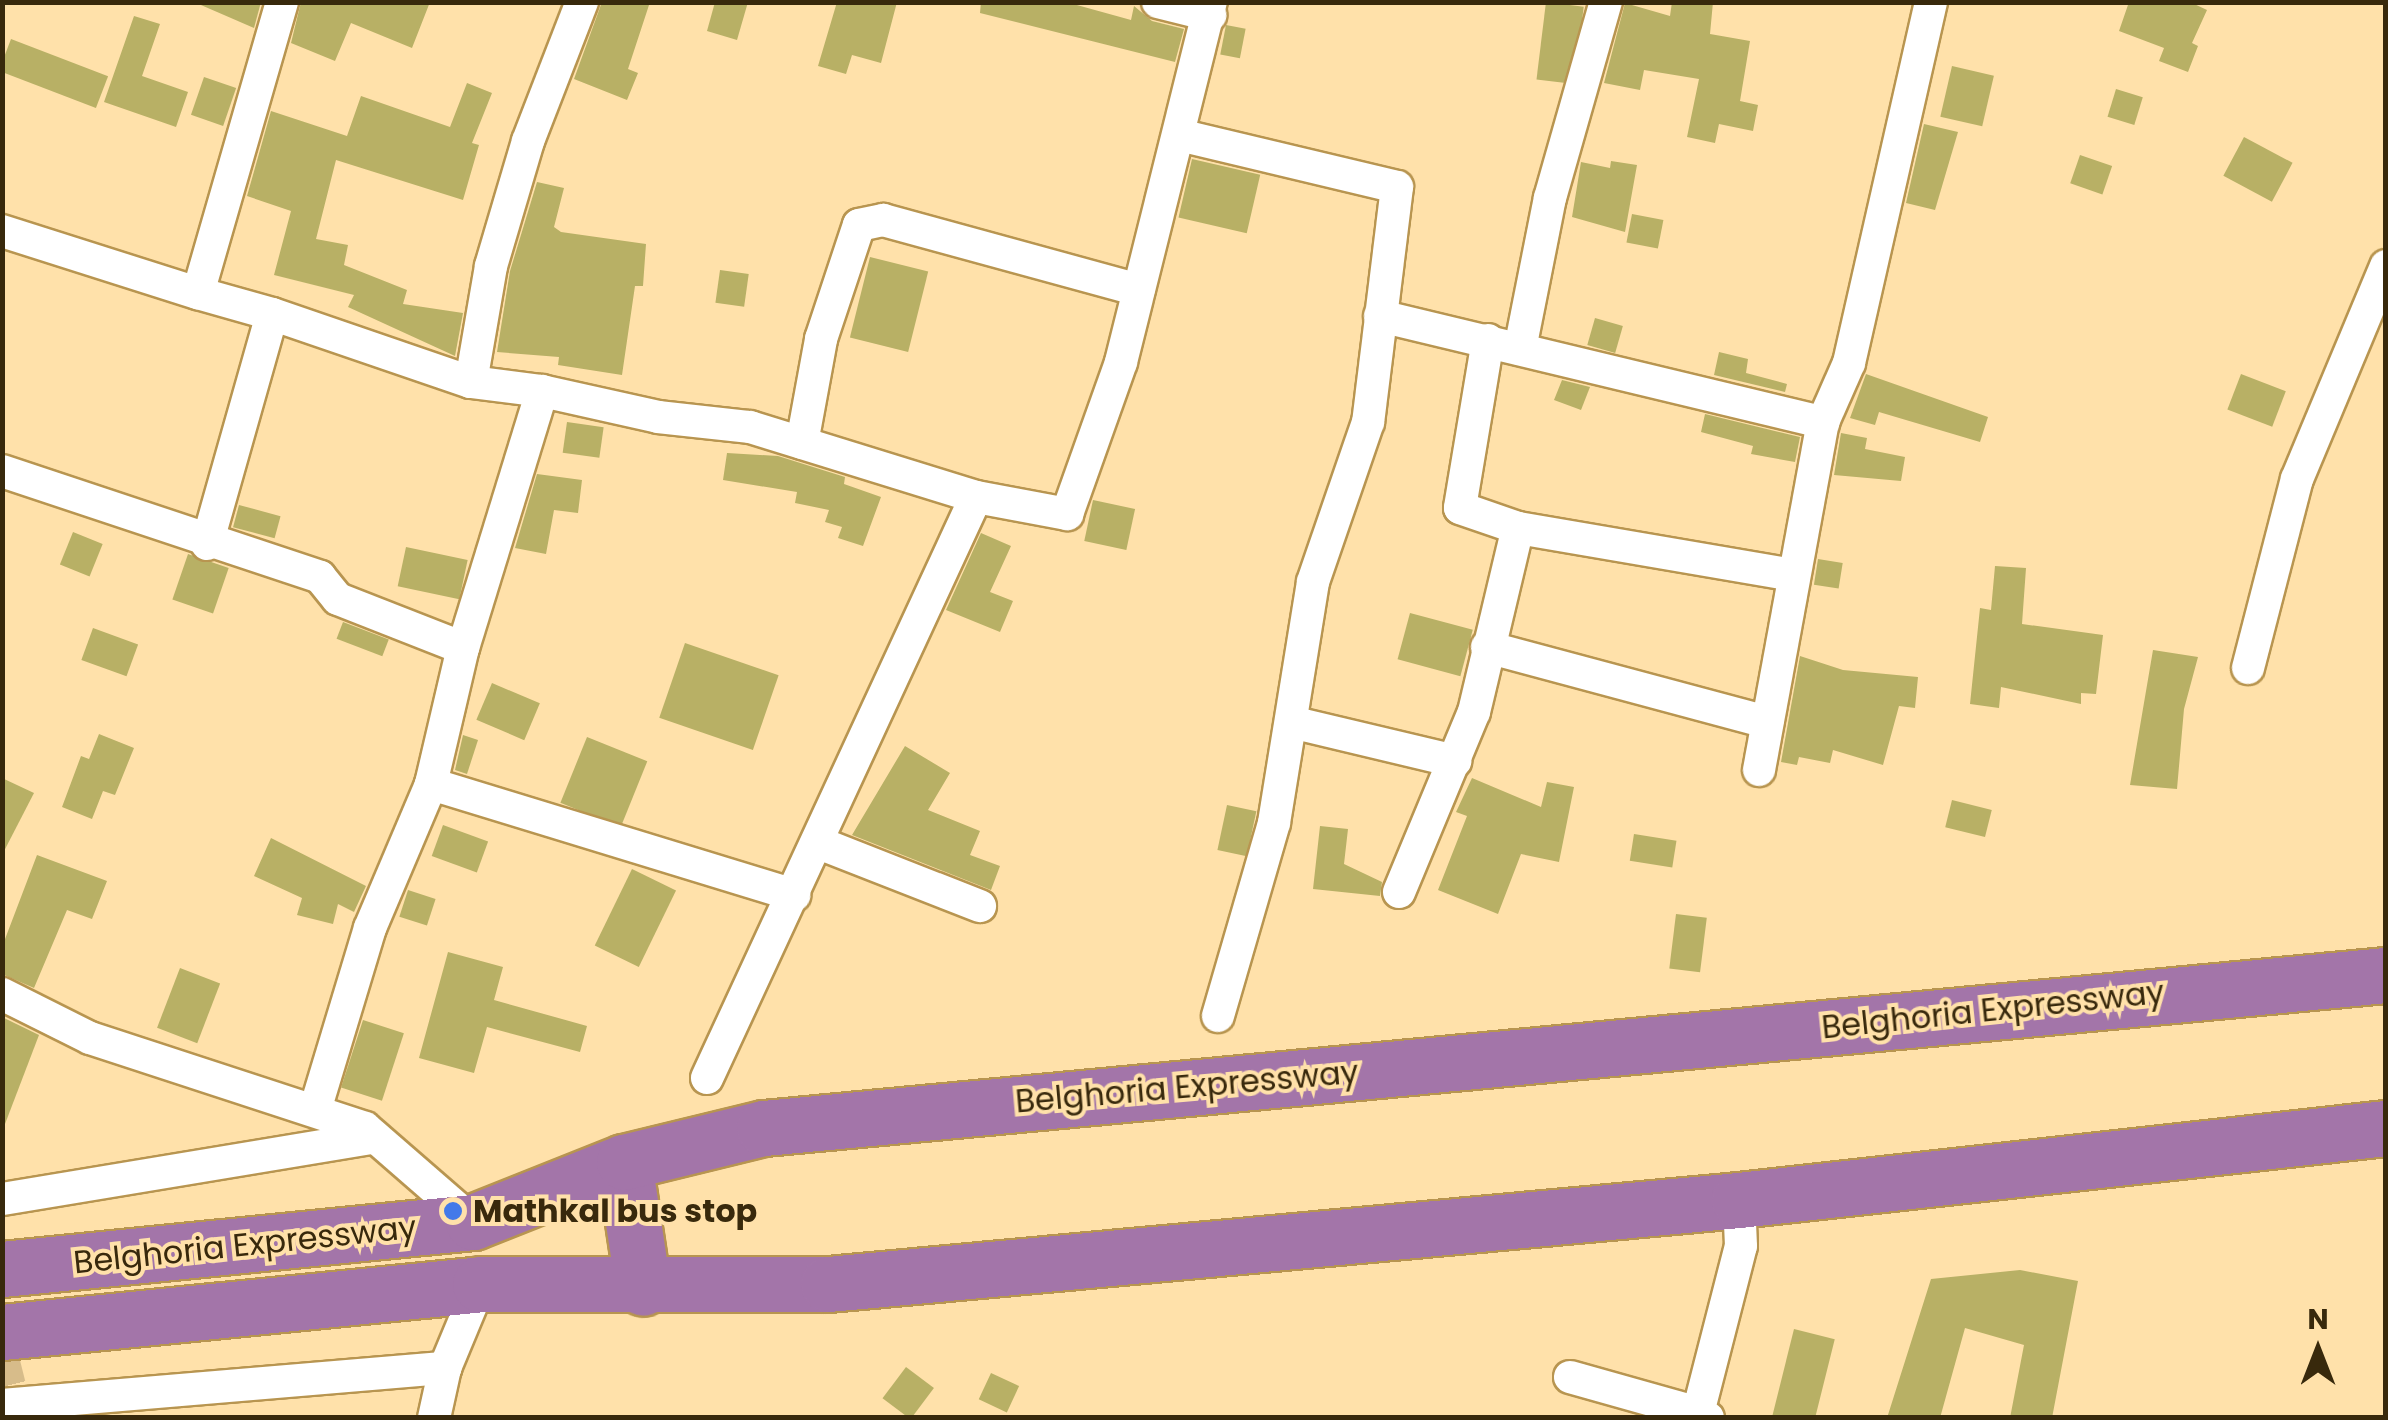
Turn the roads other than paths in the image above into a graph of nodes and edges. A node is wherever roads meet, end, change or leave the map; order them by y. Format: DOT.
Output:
graph roads {
  1 [pos="282,2"];
  2 [pos="582,2"];
  3 [pos="1158,2"];
  4 [pos="1606,2"];
  5 [pos="1931,2"];
  6 [pos="1210,9"];
  7 [pos="1179,135"];
  8 [pos="2,231"];
  9 [pos="2385,270"];
  10 [pos="1139,290"];
  11 [pos="198,293"];
  12 [pos="272,314"];
  13 [pos="1380,316"];
  14 [pos="1504,344"];
  15 [pos="471,382"];
  16 [pos="542,390"];
  17 [pos="1823,422"];
  18 [pos="802,443"];
  19 [pos="2,472"];
  20 [pos="976,497"];
  21 [pos="1518,528"];
  22 [pos="206,544"];
  23 [pos="1792,575"];
  24 [pos="1487,647"];
  25 [pos="462,648"];
  26 [pos="2248,668"];
  27 [pos="1291,722"];
  28 [pos="1767,722"];
  29 [pos="1456,762"];
  30 [pos="1759,770"];
  31 [pos="431,784"];
  32 [pos="818,842"];
  33 [pos="1400,892"];
  34 [pos="794,895"];
  35 [pos="980,906"];
  36 [pos="2386,975"];
  37 [pos="2,994"];
  38 [pos="1218,1016"];
  39 [pos="707,1078"];
  40 [pos="315,1110"];
  41 [pos="2386,1128"];
  42 [pos="375,1137"];
  43 [pos="624,1162"];
  44 [pos="2,1199"];
  45 [pos="1739,1200"];
  46 [pos="473,1222"];
  47 [pos="2,1269"];
  48 [pos="480,1284"];
  49 [pos="643,1288"];
  50 [pos="2,1332"];
  51 [pos="445,1368"];
  52 [pos="1570,1377"];
  53 [pos="2,1405"];
  54 [pos="1703,1415"];
  55 [pos="434,1418"];
  1 -- 11 [label="street"];
  2 -- 15 [label="street"];
  3 -- 6 [label="street"];
  4 -- 14 [label="street"];
  5 -- 17 [label="street"];
  6 -- 7 [label="street"];
  7 -- 10 [label="street"];
  7 -- 13 [label="street"];
  8 -- 11 [label="street"];
  9 -- 26 [label="street"];
  10 -- 18 [label="street"];
  10 -- 20 [label="street"];
  11 -- 12 [label="street"];
  12 -- 15 [label="street"];
  12 -- 22 [label="street"];
  13 -- 14 [label="street"];
  13 -- 27 [label="street"];
  14 -- 17 [label="street"];
  14 -- 21 [label="street"];
  15 -- 16 [label="street"];
  16 -- 18 [label="street"];
  16 -- 25 [label="street"];
  17 -- 23 [label="street"];
  18 -- 20 [label="street"];
  19 -- 22 [label="street"];
  20 -- 32 [label="street"];
  21 -- 23 [label="street"];
  21 -- 24 [label="street"];
  22 -- 25 [label="street"];
  23 -- 28 [label="street"];
  24 -- 28 [label="street"];
  24 -- 29 [label="street"];
  25 -- 31 [label="street"];
  27 -- 29 [label="street"];
  27 -- 38 [label="street"];
  28 -- 30 [label="street"];
  29 -- 33 [label="street"];
  31 -- 34 [label="street"];
  31 -- 40 [label="street"];
  32 -- 34 [label="street"];
  32 -- 35 [label="street"];
  34 -- 39 [label="street"];
  36 -- 43 [label="highway, Belghoria Expressway"];
  37 -- 40 [label="street"];
  40 -- 42 [label="street"];
  41 -- 45 [label="highway, Belghoria Expressway"];
  42 -- 44 [label="street"];
  42 -- 46 [label="street"];
  43 -- 46 [label="highway, Belghoria Expressway"];
  43 -- 49 [label="highway"];
  45 -- 49 [label="highway, Belghoria Expressway"];
  45 -- 54 [label="street"];
  46 -- 47 [label="highway, Belghoria Expressway"];
  48 -- 49 [label="highway, Belghoria Expressway"];
  48 -- 50 [label="highway, Belghoria Expressway"];
  48 -- 51 [label="street"];
  51 -- 53 [label="street"];
  51 -- 55 [label="street"];
  52 -- 54 [label="street"];
}
